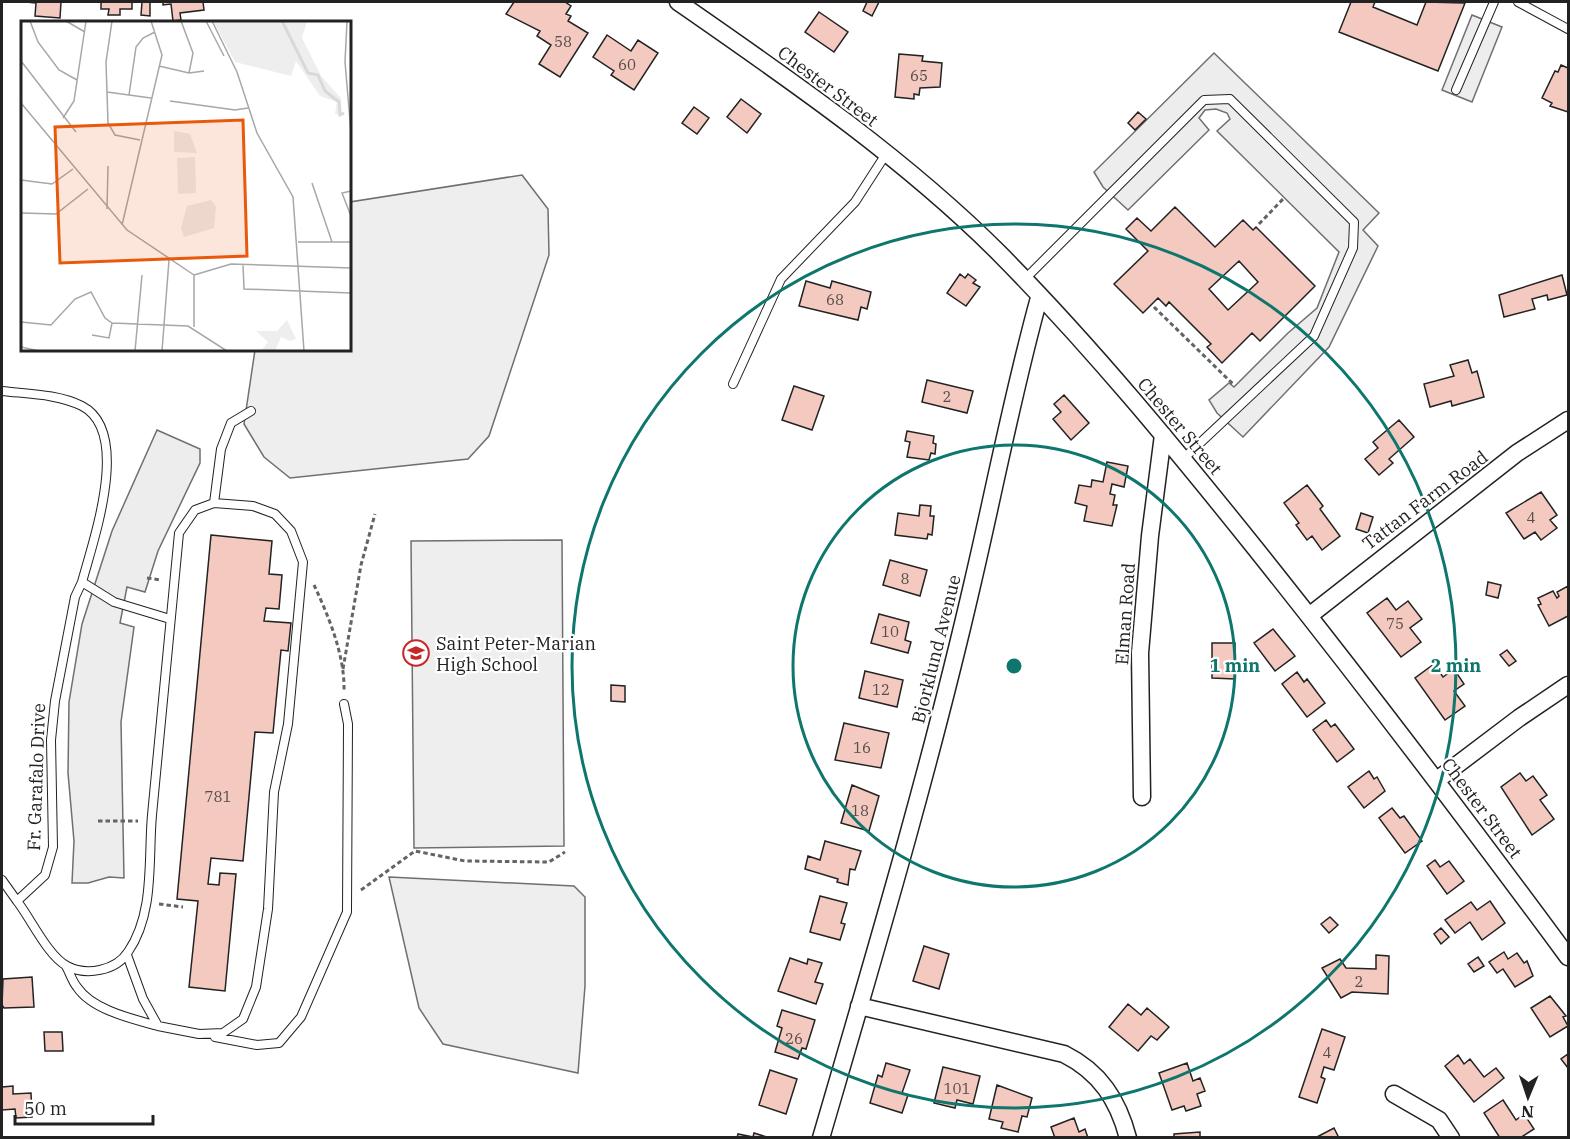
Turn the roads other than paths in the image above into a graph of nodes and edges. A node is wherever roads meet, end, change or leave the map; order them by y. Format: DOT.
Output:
graph roads {
  1 [pos="678,2"];
  2 [pos="1494,2"];
  3 [pos="1518,2"];
  4 [pos="1567,26"];
  5 [pos="1456,90"];
  6 [pos="886,154"];
  7 [pos="1023,281"];
  8 [pos="1039,298"];
  9 [pos="733,384"];
  10 [pos="2,391"];
  11 [pos="250,411"];
  12 [pos="1569,420"];
  13 [pos="1163,435"];
  14 [pos="1183,459"];
  15 [pos="214,503"];
  16 [pos="82,582"];
  17 [pos="1309,616"];
  18 [pos="171,619"];
  19 [pos="1569,685"];
  20 [pos="344,704"];
  21 [pos="1437,780"];
  22 [pos="1142,797"];
  23 [pos="2,880"];
  24 [pos="17,901"];
  25 [pos="127,955"];
  26 [pos="1569,957"];
  27 [pos="66,966"];
  28 [pos="859,1006"];
  29 [pos="158,1026"];
  30 [pos="199,1034"];
  31 [pos="1394,1094"];
  32 [pos="821,1137"];
  33 [pos="1128,1137"];
  34 [pos="1451,1137"];
  1 -- 6 [label="street, Chester Street"];
  2 -- 5 [label="lane"];
  3 -- 4 [label="lane"];
  6 -- 7 [label="street, Chester Street"];
  6 -- 9 [label="lane"];
  7 -- 8 [label="street, Chester Street"];
  7 -- 14 [label="lane"];
  8 -- 13 [label="street, Chester Street"];
  8 -- 28 [label="street, Bjorklund Avenue"];
  10 -- 16 [label="lane, Fr. Garafalo Drive"];
  11 -- 15 [label="lane"];
  12 -- 17 [label="street, Tattan Farm Road"];
  13 -- 14 [label="street, Chester Street"];
  13 -- 22 [label="street, Elman Road"];
  14 -- 17 [label="street, Chester Street"];
  15 -- 18 [label="lane"];
  15 -- 30 [label="lane"];
  16 -- 18 [label="lane"];
  16 -- 24 [label="lane, Fr. Garafalo Drive"];
  17 -- 21 [label="street, Chester Street"];
  18 -- 25 [label="lane"];
  19 -- 21 [label="street"];
  20 -- 30 [label="lane"];
  21 -- 26 [label="street, Chester Street"];
  23 -- 24 [label="lane"];
  24 -- 27 [label="lane"];
  25 -- 27 [label="lane"];
  25 -- 29 [label="lane"];
  27 -- 29 [label="lane"];
  28 -- 32 [label="street, Bjorklund Avenue"];
  28 -- 33 [label="street"];
  29 -- 30 [label="lane"];
  31 -- 34 [label="street"];
}
